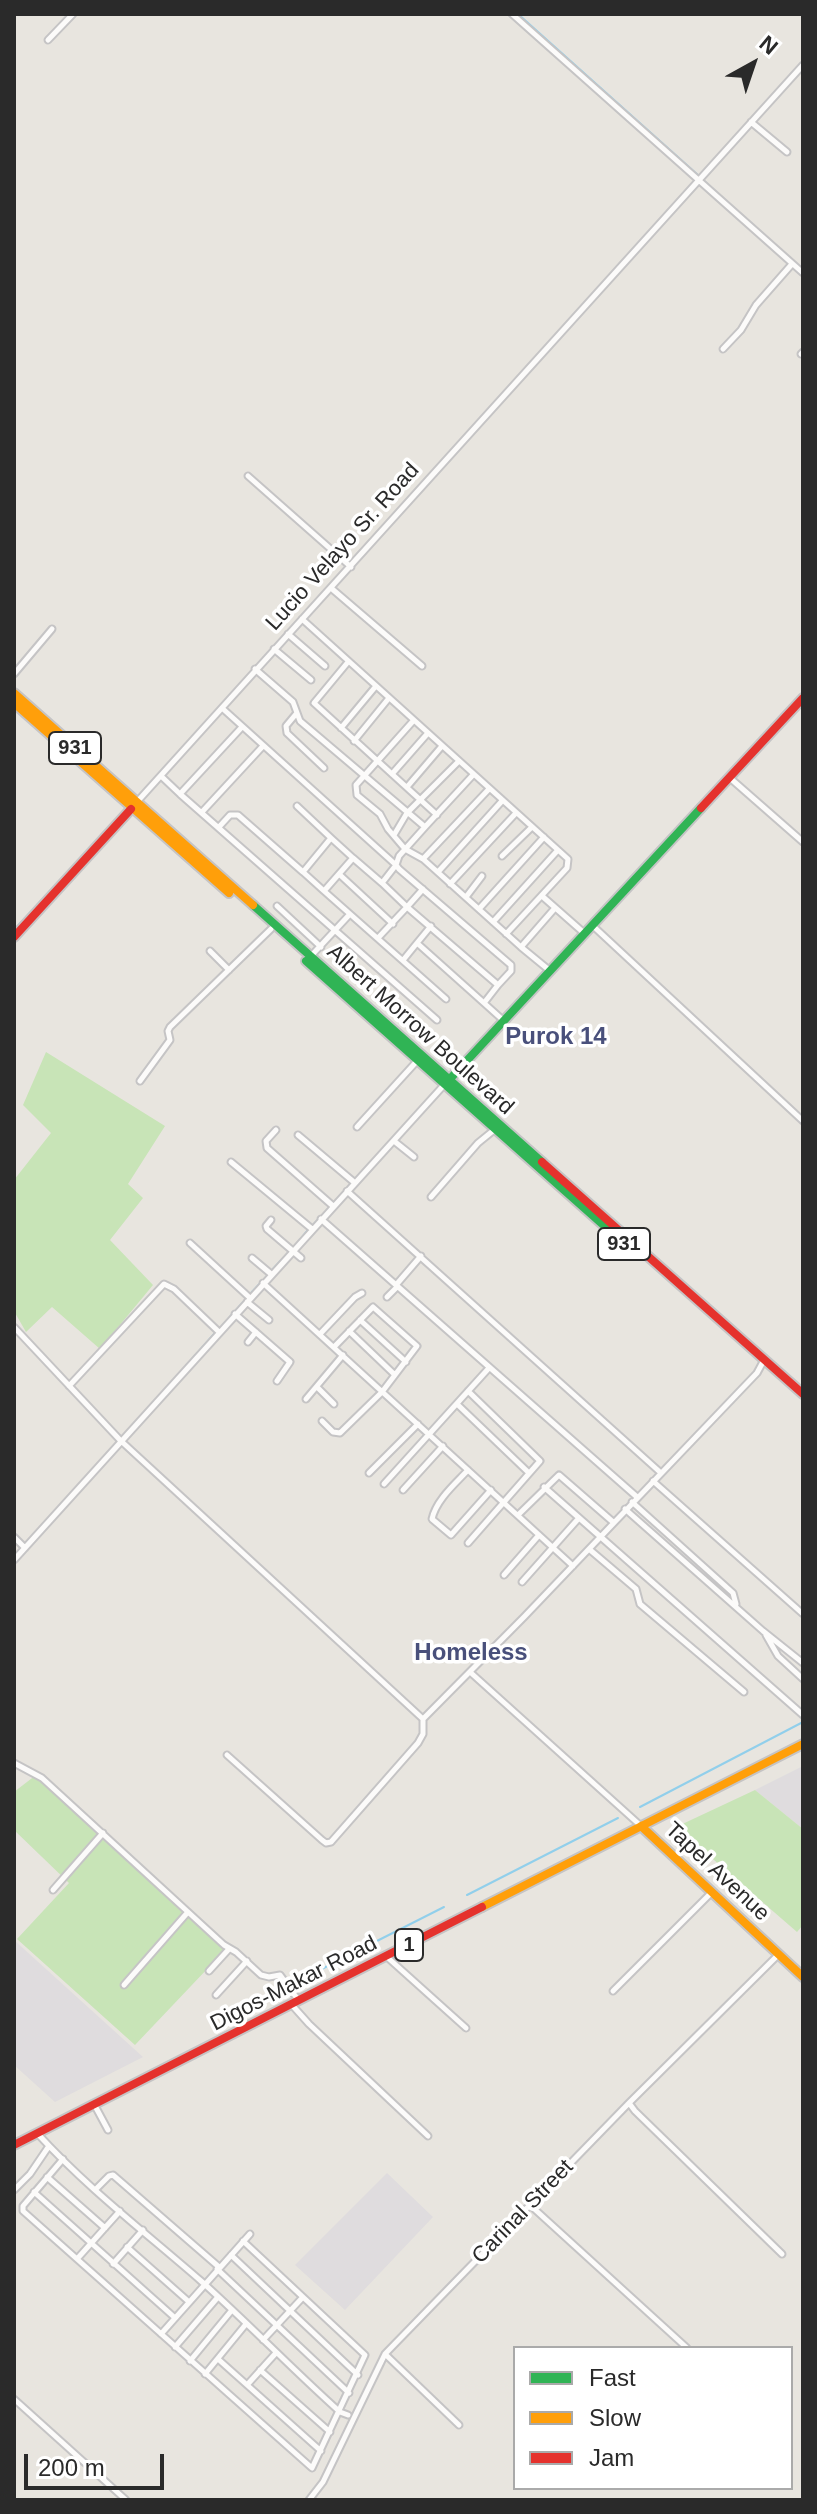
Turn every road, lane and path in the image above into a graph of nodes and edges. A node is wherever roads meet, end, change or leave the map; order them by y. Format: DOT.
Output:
graph roads {
  1 [pos="73,14"];
  2 [pos="512,14"];
  3 [pos="48,40"];
  4 [pos="803,65"];
  5 [pos="751,122"];
  6 [pos="787,152"];
  7 [pos="699,181"];
  8 [pos="792,264"];
  9 [pos="803,273"];
  10 [pos="723,349"];
  11 [pos="248,476"];
  12 [pos="351,567"];
  13 [pos="331,588"];
  14 [pos="302,619"];
  15 [pos="52,629"];
  16 [pos="288,634"];
  17 [pos="274,649"];
  18 [pos="348,662"];
  19 [pos="325,666"];
  20 [pos="422,666"];
  21 [pos="255,669"];
  22 [pos="14,674"];
  23 [pos="311,680"];
  24 [pos="376,686"];
  25 [pos="14,693"];
  26 [pos="389,698"];
  27 [pos="803,698"];
  28 [pos="14,703"];
  29 [pos="222,708"];
  30 [pos="296,714"];
  31 [pos="414,720"];
  32 [pos="242,727"];
  33 [pos="341,728"];
  34 [pos="428,733"];
  35 [pos="354,741"];
  36 [pos="263,746"];
  37 [pos="442,746"];
  38 [pos="459,761"];
  39 [pos="379,762"];
  40 [pos="324,768"];
  41 [pos="392,774"];
  42 [pos="365,775"];
  43 [pos="473,775"];
  44 [pos="161,776"];
  45 [pos="730,778"];
  46 [pos="407,787"];
  47 [pos="489,789"];
  48 [pos="180,794"];
  49 [pos="420,799"];
  50 [pos="502,801"];
  51 [pos="133,806"];
  52 [pos="297,806"];
  53 [pos="202,812"];
  54 [pos="407,813"];
  55 [pos="516,813"];
  56 [pos="437,815"];
  57 [pos="219,827"];
  58 [pos="425,827"];
  59 [pos="532,827"];
  60 [pos="394,836"];
  61 [pos="544,837"];
  62 [pos="331,838"];
  63 [pos="803,842"];
  64 [pos="405,849"];
  65 [pos="558,850"];
  66 [pos="502,856"];
  67 [pos="353,858"];
  68 [pos="423,859"];
  69 [pos="396,865"];
  70 [pos="303,872"];
  71 [pos="438,872"];
  72 [pos="339,874"];
  73 [pos="482,876"];
  74 [pos="382,883"];
  75 [pos="450,884"];
  76 [pos="423,889"];
  77 [pos="324,891"];
  78 [pos="542,896"];
  79 [pos="466,897"];
  80 [pos="277,906"];
  81 [pos="407,907"];
  82 [pos="555,908"];
  83 [pos="479,909"];
  84 [pos="350,914"];
  85 [pos="493,922"];
  86 [pos="393,924"];
  87 [pos="592,925"];
  88 [pos="431,926"];
  89 [pos="271,929"];
  90 [pos="336,931"];
  91 [pos="584,933"];
  92 [pos="506,934"];
  93 [pos="14,937"];
  94 [pos="378,938"];
  95 [pos="417,943"];
  96 [pos="321,947"];
  97 [pos="521,947"];
  98 [pos="210,951"];
  99 [pos="310,957"];
  100 [pos="404,959"];
  101 [pos="229,970"];
  102 [pos="549,970"];
  103 [pos="498,985"];
  104 [pos="446,999"];
  105 [pos="484,1003"];
  106 [pos="437,1020"];
  107 [pos="504,1021"];
  108 [pos="417,1061"];
  109 [pos="140,1081"];
  110 [pos="446,1083"];
  111 [pos="803,1121"];
  112 [pos="357,1127"];
  113 [pos="276,1130"];
  114 [pos="494,1130"];
  115 [pos="298,1135"];
  116 [pos="394,1141"];
  117 [pos="414,1157"];
  118 [pos="231,1162"];
  119 [pos="355,1183"];
  120 [pos="347,1191"];
  121 [pos="431,1197"];
  122 [pos="333,1206"];
  123 [pos="321,1219"];
  124 [pos="271,1220"];
  125 [pos="312,1229"];
  126 [pos="190,1243"];
  127 [pos="293,1251"];
  128 [pos="421,1256"];
  129 [pos="252,1258"];
  130 [pos="301,1258"];
  131 [pos="271,1274"];
  132 [pos="263,1283"];
  133 [pos="396,1286"];
  134 [pos="362,1293"];
  135 [pos="387,1297"];
  136 [pos="248,1300"];
  137 [pos="235,1314"];
  138 [pos="359,1319"];
  139 [pos="269,1320"];
  140 [pos="14,1327"];
  141 [pos="349,1331"];
  142 [pos="219,1332"];
  143 [pos="256,1332"];
  144 [pos="320,1334"];
  145 [pos="248,1342"];
  146 [pos="335,1346"];
  147 [pos="343,1355"];
  148 [pos="406,1362"];
  149 [pos="762,1362"];
  150 [pos="489,1368"];
  151 [pos="395,1375"];
  152 [pos="277,1381"];
  153 [pos="69,1386"];
  154 [pos="317,1387"];
  155 [pos="468,1391"];
  156 [pos="382,1392"];
  157 [pos="803,1394"];
  158 [pos="306,1399"];
  159 [pos="803,1402"];
  160 [pos="334,1404"];
  161 [pos="457,1404"];
  162 [pos="322,1421"];
  163 [pos="418,1424"];
  164 [pos="430,1434"];
  165 [pos="120,1440"];
  166 [pos="443,1446"];
  167 [pos="468,1470"];
  168 [pos="369,1473"];
  169 [pos="529,1473"];
  170 [pos="661,1473"];
  171 [pos="653,1481"];
  172 [pos="384,1484"];
  173 [pos="544,1487"];
  174 [pos="403,1490"];
  175 [pos="491,1490"];
  176 [pos="634,1499"];
  177 [pos="504,1502"];
  178 [pos="625,1509"];
  179 [pos="518,1515"];
  180 [pos="579,1518"];
  181 [pos="613,1522"];
  182 [pos="539,1535"];
  183 [pos="14,1537"];
  184 [pos="599,1537"];
  185 [pos="468,1543"];
  186 [pos="25,1548"];
  187 [pos="552,1548"];
  188 [pos="589,1549"];
  189 [pos="14,1560"];
  190 [pos="573,1566"];
  191 [pos="504,1575"];
  192 [pos="522,1582"];
  193 [pos="736,1604"];
  194 [pos="803,1614"];
  195 [pos="763,1631"];
  196 [pos="784,1647"];
  197 [pos="778,1656"];
  198 [pos="803,1663"];
  199 [pos="470,1672"];
  200 [pos="803,1679"];
  201 [pos="744,1692"];
  202 [pos="803,1715"];
  203 [pos="423,1719"];
  204 [pos="803,1744"];
  205 [pos="227,1755"];
  206 [pos="14,1763"];
  207 [pos="641,1826"];
  208 [pos="103,1833"];
  209 [pos="53,1890"];
  210 [pos="713,1891"];
  211 [pos="188,1912"];
  212 [pos="229,1949"];
  213 [pos="779,1954"];
  214 [pos="387,1957"];
  215 [pos="247,1961"];
  216 [pos="209,1971"];
  217 [pos="803,1977"];
  218 [pos="124,1985"];
  219 [pos="613,1991"];
  220 [pos="216,1995"];
  221 [pos="296,2003"];
  222 [pos="466,2028"];
  223 [pos="629,2103"];
  224 [pos="94,2104"];
  225 [pos="108,2130"];
  226 [pos="37,2133"];
  227 [pos="428,2136"];
  228 [pos="14,2145"];
  229 [pos="49,2146"];
  230 [pos="63,2159"];
  231 [pos="47,2177"];
  232 [pos="96,2189"];
  233 [pos="14,2190"];
  234 [pos="34,2192"];
  235 [pos="530,2205"];
  236 [pos="120,2211"];
  237 [pos="105,2228"];
  238 [pos="143,2230"];
  239 [pos="250,2234"];
  240 [pos="243,2241"];
  241 [pos="90,2244"];
  242 [pos="127,2247"];
  243 [pos="782,2254"];
  244 [pos="231,2255"];
  245 [pos="77,2259"];
  246 [pos="113,2264"];
  247 [pos="218,2268"];
  248 [pos="204,2284"];
  249 [pos="218,2297"];
  250 [pos="303,2297"];
  251 [pos="188,2301"];
  252 [pos="232,2310"];
  253 [pos="290,2311"];
  254 [pos="174,2317"];
  255 [pos="246,2324"];
  256 [pos="276,2325"];
  257 [pos="351,2328"];
  258 [pos="161,2334"];
  259 [pos="344,2335"];
  260 [pos="263,2340"];
  261 [pos="685,2346"];
  262 [pos="175,2347"];
  263 [pos="275,2354"];
  264 [pos="385,2354"];
  265 [pos="218,2359"];
  266 [pos="190,2361"];
  267 [pos="260,2370"];
  268 [pos="205,2374"];
  269 [pos="358,2375"];
  270 [pos="247,2385"];
  271 [pos="349,2393"];
  272 [pos="14,2399"];
  273 [pos="340,2412"];
  274 [pos="348,2415"];
  275 [pos="459,2425"];
  276 [pos="330,2432"];
  277 [pos="321,2451"];
  278 [pos="126,2500"];
  279 [pos="309,2500"];
  1 -- 3 [label="street"];
  2 -- 7 [label="street"];
  4 -- 5 [label="street, Lucio Velayo Sr. Road"];
  5 -- 6 [label="street"];
  5 -- 7 [label="street, Lucio Velayo Sr. Road"];
  7 -- 8 [label="street"];
  7 -- 12 [label="street, Lucio Velayo Sr. Road"];
  8 -- 9 [label="street"];
  8 -- 10 [label="street"];
  11 -- 12 [label="street"];
  12 -- 13 [label="street, Lucio Velayo Sr. Road"];
  13 -- 14 [label="street, Lucio Velayo Sr. Road"];
  13 -- 20 [label="street"];
  14 -- 16 [label="street, Lucio Velayo Sr. Road"];
  14 -- 18 [label="street"];
  15 -- 22 [label="street"];
  16 -- 17 [label="street, Lucio Velayo Sr. Road"];
  16 -- 19 [label="street"];
  17 -- 21 [label="street, Lucio Velayo Sr. Road"];
  17 -- 23 [label="street"];
  18 -- 24 [label="street"];
  18 -- 33 [label="street"];
  21 -- 29 [label="street, Lucio Velayo Sr. Road"];
  21 -- 30 [label="street"];
  24 -- 26 [label="street"];
  24 -- 33 [label="street"];
  25 -- 51 [label="main road, Albert Morrow Boulevard / 931"];
  26 -- 31 [label="street"];
  26 -- 35 [label="street"];
  27 -- 45 [label="main road"];
  28 -- 51 [label="main road, Albert Morrow Boulevard / 931"];
  29 -- 32 [label="street"];
  29 -- 44 [label="street, Lucio Velayo Sr. Road"];
  30 -- 40 [label="street"];
  30 -- 42 [label="street"];
  31 -- 34 [label="street"];
  31 -- 39 [label="street"];
  32 -- 36 [label="street"];
  32 -- 48 [label="street"];
  33 -- 35 [label="street"];
  34 -- 37 [label="street"];
  34 -- 41 [label="street"];
  35 -- 39 [label="street"];
  36 -- 53 [label="street"];
  36 -- 69 [label="street"];
  37 -- 38 [label="street"];
  37 -- 46 [label="street"];
  38 -- 43 [label="street"];
  38 -- 49 [label="street"];
  39 -- 41 [label="street"];
  39 -- 42 [label="street"];
  41 -- 46 [label="street"];
  42 -- 54 [label="street"];
  42 -- 60 [label="street"];
  43 -- 47 [label="street"];
  43 -- 56 [label="street"];
  44 -- 48 [label="street"];
  44 -- 51 [label="street, Lucio Velayo Sr. Road"];
  45 -- 63 [label="street"];
  45 -- 87 [label="main road"];
  46 -- 49 [label="street"];
  47 -- 50 [label="street"];
  47 -- 68 [label="street"];
  48 -- 53 [label="street"];
  49 -- 54 [label="street"];
  49 -- 56 [label="street"];
  50 -- 55 [label="street"];
  50 -- 71 [label="street"];
  51 -- 89 [label="main road, Albert Morrow Boulevard / 931"];
  51 -- 93 [label="main road, Lucio Velayo Sr. Road"];
  51 -- 99 [label="main road, Albert Morrow Boulevard / 931"];
  52 -- 62 [label="street"];
  53 -- 57 [label="street"];
  54 -- 58 [label="street"];
  54 -- 60 [label="street"];
  55 -- 59 [label="street"];
  55 -- 75 [label="street"];
  56 -- 58 [label="street"];
  57 -- 70 [label="street"];
  57 -- 90 [label="street"];
  58 -- 64 [label="street"];
  59 -- 61 [label="street"];
  59 -- 66 [label="street"];
  60 -- 64 [label="street"];
  61 -- 65 [label="street"];
  61 -- 83 [label="street"];
  62 -- 67 [label="street"];
  62 -- 70 [label="street"];
  64 -- 68 [label="street"];
  64 -- 69 [label="street"];
  65 -- 78 [label="street"];
  65 -- 85 [label="street"];
  67 -- 72 [label="street"];
  67 -- 74 [label="street"];
  68 -- 71 [label="street"];
  69 -- 74 [label="street"];
  69 -- 76 [label="street"];
  70 -- 77 [label="street"];
  71 -- 75 [label="street"];
  72 -- 77 [label="street"];
  72 -- 86 [label="street"];
  73 -- 79 [label="street"];
  74 -- 81 [label="street"];
  75 -- 79 [label="street"];
  76 -- 81 [label="street"];
  76 -- 103 [label="street"];
  77 -- 84 [label="street"];
  78 -- 82 [label="street"];
  78 -- 92 [label="street"];
  79 -- 83 [label="street"];
  80 -- 96 [label="street"];
  81 -- 86 [label="street"];
  81 -- 88 [label="street"];
  82 -- 91 [label="street"];
  82 -- 97 [label="street"];
  83 -- 85 [label="street"];
  84 -- 90 [label="street"];
  84 -- 94 [label="street"];
  85 -- 92 [label="street"];
  86 -- 94 [label="street"];
  87 -- 91 [label="main road"];
  87 -- 111 [label="street"];
  88 -- 95 [label="street"];
  88 -- 103 [label="street"];
  89 -- 101 [label="street"];
  89 -- 108 [label="main road, Albert Morrow Boulevard / 931"];
  90 -- 96 [label="street"];
  90 -- 106 [label="street"];
  91 -- 102 [label="main road"];
  92 -- 97 [label="street"];
  94 -- 100 [label="street"];
  95 -- 100 [label="street"];
  95 -- 105 [label="street"];
  96 -- 99 [label="street"];
  97 -- 102 [label="street"];
  98 -- 101 [label="street"];
  99 -- 110 [label="main road, Albert Morrow Boulevard / 931"];
  100 -- 104 [label="street"];
  101 -- 109 [label="street"];
  102 -- 107 [label="main road"];
  103 -- 105 [label="street"];
  105 -- 107 [label="street"];
  107 -- 110 [label="main road"];
  108 -- 110 [label="main road, Albert Morrow Boulevard / 931"];
  108 -- 112 [label="street"];
  110 -- 114 [label="main road, Albert Morrow Boulevard / 931"];
  110 -- 116 [label="street"];
  110 -- 149 [label="main road, Albert Morrow Boulevard / 931"];
  113 -- 122 [label="street"];
  114 -- 121 [label="street"];
  114 -- 149 [label="main road, Albert Morrow Boulevard / 931"];
  115 -- 119 [label="street"];
  116 -- 117 [label="street"];
  116 -- 119 [label="street"];
  118 -- 125 [label="street"];
  119 -- 120 [label="street"];
  120 -- 122 [label="street"];
  120 -- 128 [label="street"];
  122 -- 123 [label="street"];
  123 -- 125 [label="street"];
  123 -- 133 [label="street"];
  124 -- 127 [label="street"];
  125 -- 127 [label="street"];
  126 -- 136 [label="street"];
  127 -- 130 [label="street"];
  127 -- 131 [label="street"];
  128 -- 133 [label="street"];
  128 -- 170 [label="street"];
  129 -- 131 [label="street"];
  131 -- 132 [label="street"];
  132 -- 136 [label="street"];
  132 -- 144 [label="street"];
  133 -- 135 [label="street"];
  133 -- 150 [label="street"];
  134 -- 144 [label="street"];
  136 -- 137 [label="street"];
  136 -- 139 [label="street"];
  137 -- 142 [label="street"];
  137 -- 143 [label="street"];
  138 -- 141 [label="street"];
  138 -- 148 [label="street"];
  138 -- 148 [label="street"];
  140 -- 153 [label="street"];
  141 -- 146 [label="street"];
  141 -- 151 [label="street"];
  142 -- 153 [label="street"];
  142 -- 165 [label="street"];
  143 -- 145 [label="street"];
  143 -- 152 [label="street"];
  144 -- 146 [label="street"];
  146 -- 147 [label="street"];
  147 -- 154 [label="street"];
  147 -- 156 [label="street"];
  148 -- 151 [label="street"];
  149 -- 157 [label="main road, Albert Morrow Boulevard / 931"];
  149 -- 159 [label="main road, Albert Morrow Boulevard / 931"];
  149 -- 170 [label="street"];
  150 -- 155 [label="street"];
  150 -- 176 [label="street"];
  151 -- 156 [label="street"];
  153 -- 165 [label="street"];
  154 -- 158 [label="street"];
  154 -- 160 [label="street"];
  155 -- 161 [label="street"];
  155 -- 169 [label="street"];
  156 -- 162 [label="street"];
  156 -- 163 [label="street"];
  161 -- 164 [label="street"];
  161 -- 169 [label="street"];
  163 -- 164 [label="street"];
  163 -- 168 [label="street"];
  164 -- 166 [label="street"];
  164 -- 172 [label="street"];
  165 -- 186 [label="street"];
  165 -- 203 [label="street"];
  166 -- 167 [label="street"];
  166 -- 174 [label="street"];
  167 -- 175 [label="street"];
  167 -- 175 [label="street"];
  169 -- 177 [label="street"];
  170 -- 171 [label="street"];
  171 -- 176 [label="street"];
  171 -- 194 [label="street"];
  173 -- 179 [label="street"];
  173 -- 180 [label="street"];
  173 -- 181 [label="street"];
  175 -- 177 [label="street"];
  176 -- 178 [label="street"];
  176 -- 193 [label="street"];
  177 -- 179 [label="street"];
  177 -- 185 [label="street"];
  178 -- 181 [label="street"];
  178 -- 193 [label="street"];
  179 -- 182 [label="street"];
  180 -- 184 [label="street"];
  180 -- 187 [label="street"];
  181 -- 184 [label="street"];
  182 -- 187 [label="street"];
  182 -- 191 [label="street"];
  183 -- 186 [label="street"];
  184 -- 188 [label="street"];
  184 -- 202 [label="street"];
  186 -- 189 [label="street"];
  187 -- 190 [label="street"];
  187 -- 192 [label="street"];
  188 -- 190 [label="street"];
  188 -- 201 [label="street"];
  190 -- 199 [label="street"];
  193 -- 195 [label="street"];
  195 -- 196 [label="street"];
  195 -- 197 [label="street"];
  196 -- 197 [label="street"];
  196 -- 198 [label="street"];
  197 -- 200 [label="street"];
  199 -- 203 [label="street"];
  199 -- 207 [label="street"];
  203 -- 205 [label="street"];
  204 -- 207 [label="main road, Digos-Makar Road / 1"];
  206 -- 208 [label="street"];
  207 -- 210 [label="main road, Tapel Avenue"];
  207 -- 214 [label="main road, Digos-Makar Road / 1"];
  208 -- 209 [label="street"];
  208 -- 211 [label="street"];
  210 -- 213 [label="main road, Tapel Avenue"];
  210 -- 219 [label="street"];
  211 -- 212 [label="street"];
  211 -- 218 [label="street"];
  212 -- 215 [label="street"];
  212 -- 216 [label="street"];
  213 -- 217 [label="main road, Tapel Avenue"];
  213 -- 223 [label="street, Carinal Street"];
  214 -- 221 [label="main road, Digos-Makar Road / 1"];
  214 -- 222 [label="street"];
  215 -- 220 [label="street"];
  215 -- 221 [label="street"];
  221 -- 224 [label="main road, Digos-Makar Road / 1"];
  221 -- 227 [label="street"];
  223 -- 235 [label="street, Carinal Street"];
  223 -- 243 [label="street"];
  224 -- 225 [label="street"];
  224 -- 226 [label="main road, Digos-Makar Road / 1"];
  226 -- 228 [label="main road, Digos-Makar Road / 1"];
  226 -- 229 [label="street"];
  229 -- 230 [label="street"];
  229 -- 233 [label="street"];
  230 -- 231 [label="street"];
  230 -- 232 [label="street"];
  231 -- 234 [label="street"];
  231 -- 237 [label="street"];
  232 -- 236 [label="street"];
  232 -- 247 [label="street"];
  234 -- 241 [label="street"];
  234 -- 245 [label="street"];
  235 -- 261 [label="street"];
  235 -- 264 [label="street, Carinal Street"];
  236 -- 237 [label="street"];
  236 -- 238 [label="street"];
  237 -- 241 [label="street"];
  238 -- 242 [label="street"];
  238 -- 248 [label="street"];
  239 -- 240 [label="street"];
  240 -- 244 [label="street"];
  240 -- 250 [label="street"];
  241 -- 245 [label="street"];
  241 -- 246 [label="street"];
  242 -- 246 [label="street"];
  242 -- 251 [label="street"];
  244 -- 247 [label="street"];
  244 -- 253 [label="street"];
  245 -- 258 [label="street"];
  246 -- 254 [label="street"];
  247 -- 248 [label="street"];
  247 -- 256 [label="street"];
  248 -- 249 [label="street"];
  248 -- 251 [label="street"];
  249 -- 252 [label="street"];
  249 -- 262 [label="street"];
  250 -- 253 [label="street"];
  250 -- 259 [label="street"];
  251 -- 254 [label="street"];
  252 -- 255 [label="street"];
  252 -- 266 [label="street"];
  253 -- 256 [label="street"];
  253 -- 269 [label="street"];
  254 -- 258 [label="street"];
  255 -- 260 [label="street"];
  255 -- 265 [label="street"];
  256 -- 260 [label="street"];
  256 -- 271 [label="street"];
  257 -- 259 [label="street"];
  258 -- 262 [label="street"];
  259 -- 269 [label="street"];
  260 -- 263 [label="street"];
  262 -- 266 [label="street"];
  263 -- 267 [label="street"];
  263 -- 273 [label="street"];
  264 -- 275 [label="street"];
  264 -- 279 [label="street, Carinal Street"];
  265 -- 268 [label="street"];
  265 -- 270 [label="street"];
  266 -- 268 [label="street"];
  267 -- 270 [label="street"];
  267 -- 276 [label="street"];
  268 -- 277 [label="street"];
  269 -- 271 [label="street"];
  270 -- 277 [label="street"];
  271 -- 273 [label="street"];
  272 -- 278 [label="street"];
  273 -- 274 [label="street"];
  273 -- 276 [label="street"];
  276 -- 277 [label="street"];
}
